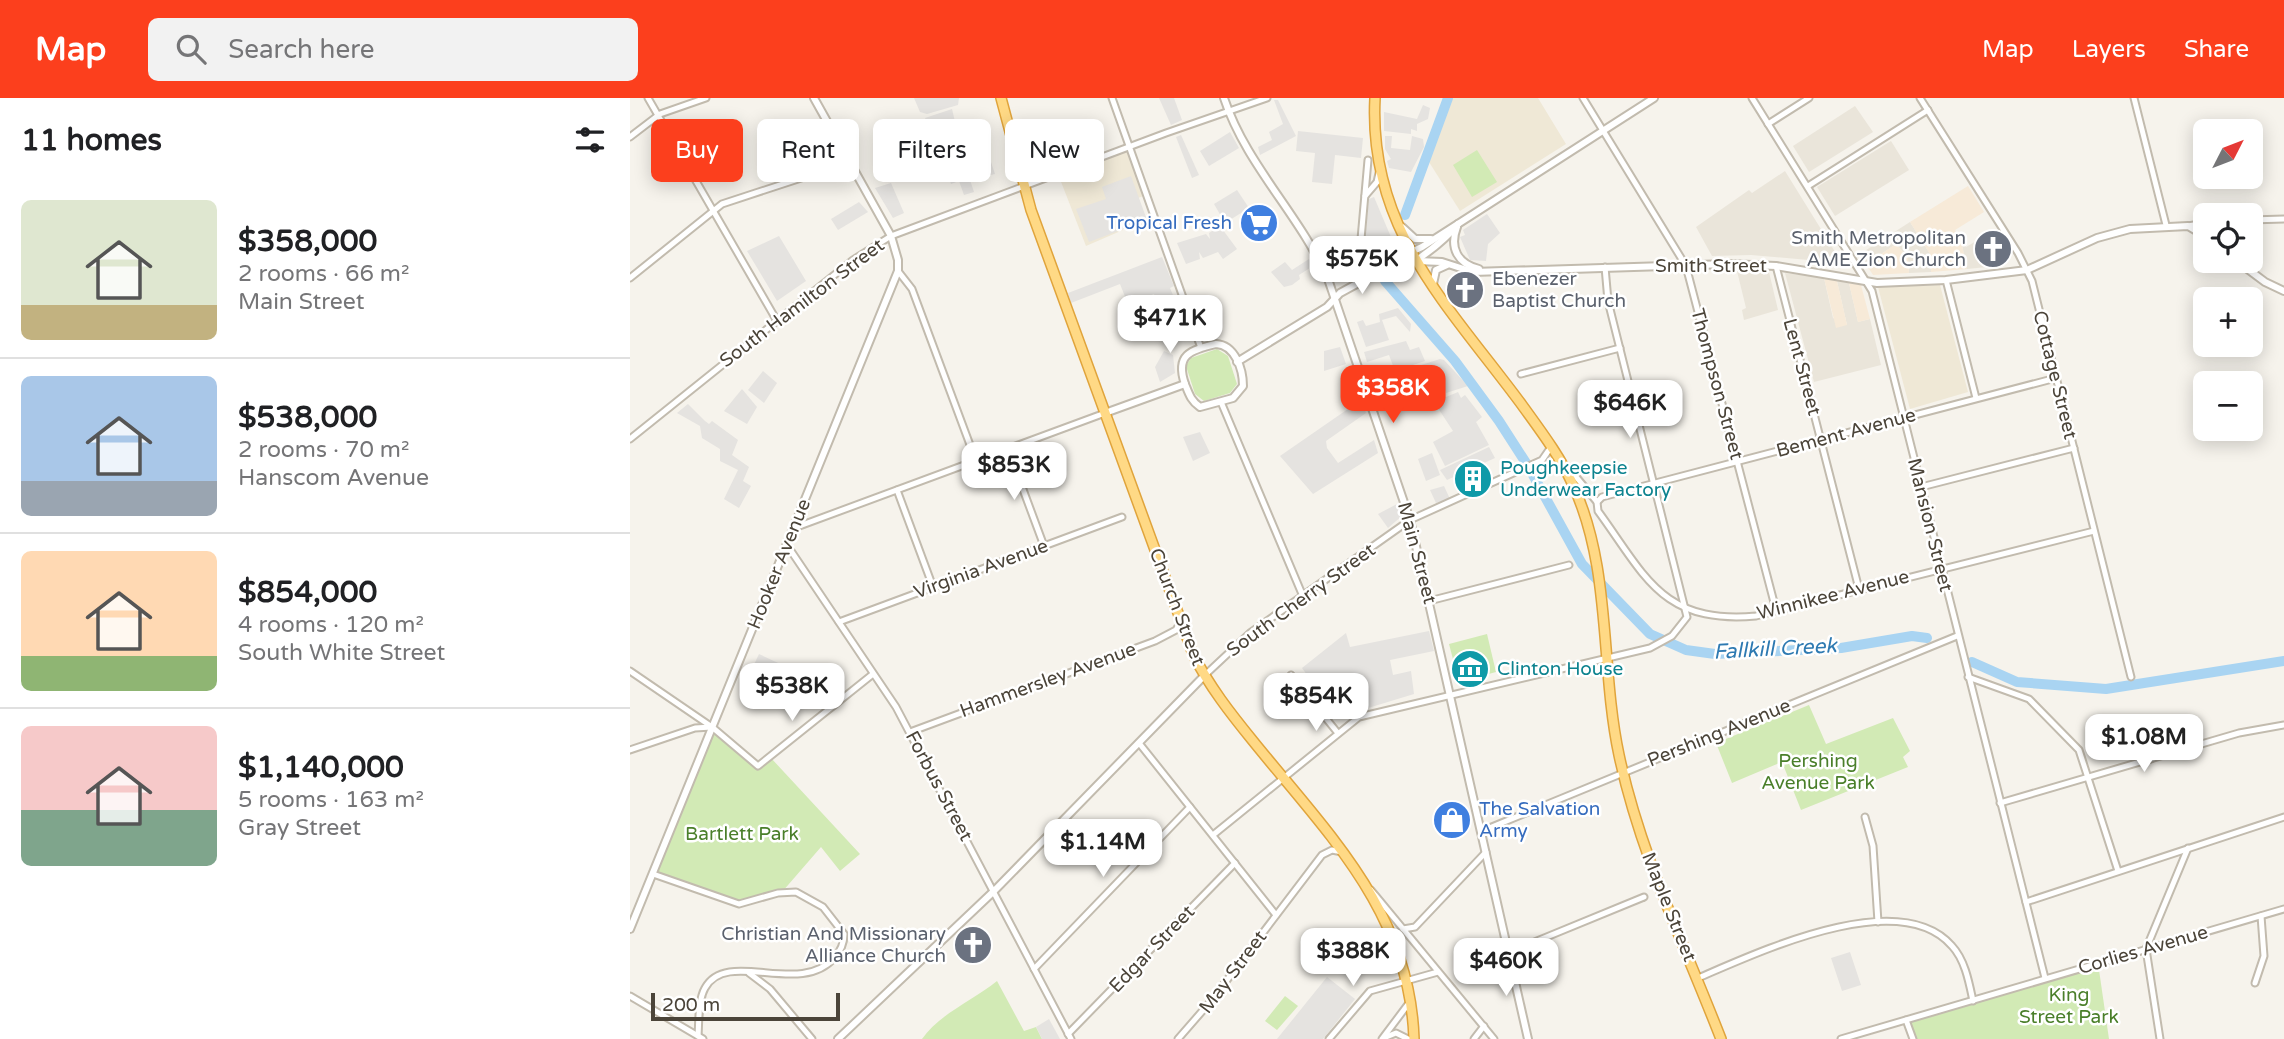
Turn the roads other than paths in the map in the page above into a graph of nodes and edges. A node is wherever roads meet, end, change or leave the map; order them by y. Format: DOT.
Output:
graph roads {
  1 [pos="648,98"];
  2 [pos="706,98"];
  3 [pos="814,98"];
  4 [pos="1000,98"];
  5 [pos="1112,98"];
  6 [pos="1224,98"];
  7 [pos="1267,98"];
  8 [pos="1375,98"];
  9 [pos="1583,98"];
  10 [pos="1654,98"];
  11 [pos="1752,98"];
  12 [pos="1809,98"];
  13 [pos="1920,98"];
  14 [pos="2134,98"];
  15 [pos="1928,110"];
  16 [pos="1229,112"];
  17 [pos="660,114"];
  18 [pos="826,119"];
  19 [pos="1768,124"];
  20 [pos="1604,130"];
  21 [pos="630,137"];
  22 [pos="1130,148"];
  23 [pos="1368,160"];
  24 [pos="1379,173"];
  25 [pos="859,178"];
  26 [pos="793,182"];
  27 [pos="1024,186"];
  28 [pos="1808,186"];
  29 [pos="1364,199"];
  30 [pos="713,210"];
  31 [pos="1391,212"];
  32 [pos="2284,219"];
  33 [pos="2263,220"];
  34 [pos="1459,222"];
  35 [pos="2193,225"];
  36 [pos="2166,226"];
  37 [pos="2188,226"];
  38 [pos="2193,229"];
  39 [pos="891,236"];
  40 [pos="1436,237"];
  41 [pos="1413,257"];
  42 [pos="1686,265"];
  43 [pos="1453,266"];
  44 [pos="1776,266"];
  45 [pos="1605,267"];
  46 [pos="1484,270"];
  47 [pos="2027,270"];
  48 [pos="898,271"];
  49 [pos="2253,273"];
  50 [pos="1373,275"];
  51 [pos="630,278"];
  52 [pos="1946,280"];
  53 [pos="1866,281"];
  54 [pos="1433,286"];
  55 [pos="2284,291"];
  56 [pos="1335,298"];
  57 [pos="777,321"];
  58 [pos="1201,348"];
  59 [pos="1620,348"];
  60 [pos="1237,362"];
  61 [pos="1521,374"];
  62 [pos="2056,378"];
  63 [pos="1185,384"];
  64 [pos="1976,398"];
  65 [pos="1221,402"];
  66 [pos="1105,413"];
  67 [pos="1903,417"];
  68 [pos="630,426"];
  69 [pos="636,433"];
  70 [pos="630,439"];
  71 [pos="1820,439"];
  72 [pos="1551,445"];
  73 [pos="2074,448"];
  74 [pos="1008,449"];
  75 [pos="1558,456"];
  76 [pos="976,461"];
  77 [pos="1737,462"];
  78 [pos="1655,483"];
  79 [pos="1921,487"];
  80 [pos="897,490"];
  81 [pos="1597,502"];
  82 [pos="1122,517"];
  83 [pos="1410,520"];
  84 [pos="794,528"];
  85 [pos="2094,531"];
  86 [pos="788,545"];
  87 [pos="1044,546"];
  88 [pos="1569,565"];
  89 [pos="1940,568"];
  90 [pos="933,587"];
  91 [pos="1859,589"];
  92 [pos="1600,592"];
  93 [pos="1302,594"];
  94 [pos="1429,601"];
  95 [pos="1687,608"];
  96 [pos="1776,610"];
  97 [pos="839,622"];
  98 [pos="1180,623"];
  99 [pos="1957,636"];
  100 [pos="1605,658"];
  101 [pos="630,671"];
  102 [pos="873,674"];
  103 [pos="1291,675"];
  104 [pos="1204,676"];
  105 [pos="1968,677"];
  106 [pos="2131,677"];
  107 [pos="1451,694"];
  108 [pos="2141,722"];
  109 [pos="2284,725"];
  110 [pos="712,727"];
  111 [pos="910,732"];
  112 [pos="1337,732"];
  113 [pos="1139,743"];
  114 [pos="630,750"];
  115 [pos="2151,759"];
  116 [pos="1623,773"];
  117 [pos="1282,777"];
  118 [pos="2090,777"];
  119 [pos="2000,803"];
  120 [pos="1191,807"];
  121 [pos="1865,817"];
  122 [pos="2284,817"];
  123 [pos="1482,831"];
  124 [pos="1213,835"];
  125 [pos="2188,848"];
  126 [pos="1487,851"];
  127 [pos="1344,854"];
  128 [pos="1235,863"];
  129 [pos="2118,871"];
  130 [pos="653,874"];
  131 [pos="1368,886"];
  132 [pos="994,891"];
  133 [pos="1644,897"];
  134 [pos="2026,902"];
  135 [pos="2284,909"];
  136 [pos="1276,915"];
  137 [pos="2261,916"];
  138 [pos="1878,922"];
  139 [pos="1415,927"];
  140 [pos="630,929"];
  141 [pos="1403,929"];
  142 [pos="1418,947"];
  143 [pos="2146,948"];
  144 [pos="1510,952"];
  145 [pos="1034,969"];
  146 [pos="747,972"];
  147 [pos="1438,972"];
  148 [pos="1698,978"];
  149 [pos="2045,978"];
  150 [pos="1407,979"];
  151 [pos="2255,983"];
  152 [pos="630,996"];
  153 [pos="1411,1000"];
  154 [pos="1973,1001"];
  155 [pos="1906,1020"];
  156 [pos="1484,1026"];
  157 [pos="1070,1036"];
  158 [pos="700,1037"];
  159 [pos="812,1039"];
  160 [pos="838,1039"];
  161 [pos="1178,1039"];
  162 [pos="1329,1039"];
  163 [pos="1383,1039"];
  164 [pos="1408,1039"];
  165 [pos="1414,1039"];
  166 [pos="1474,1039"];
  167 [pos="1494,1039"];
  168 [pos="1528,1039"];
  169 [pos="1721,1039"];
  170 [pos="1842,1039"];
  171 [pos="1913,1039"];
  172 [pos="2160,1039"];
  1 -- 17 [label="street"];
  2 -- 17 [label="street"];
  3 -- 18 [label="street"];
  4 -- 27 [label="highway, Church Street"];
  5 -- 22 [label="street"];
  6 -- 16 [label="street, Main Street"];
  7 -- 16 [label="street, South Hamilton Street"];
  8 -- 24 [label="highway, Winnikee Avenue"];
  9 -- 20 [label="street, Thompson Street"];
  10 -- 20 [label="street"];
  11 -- 19 [label="street, Mansion Street"];
  12 -- 19 [label="street"];
  13 -- 15 [label="street, Cottage Street"];
  14 -- 36 [label="street"];
  15 -- 28 [label="street"];
  15 -- 47 [label="street, Cottage Street"];
  16 -- 22 [label="street, South Hamilton Street"];
  16 -- 56 [label="street, Main Street"];
  17 -- 21 [label="street"];
  17 -- 30 [label="street"];
  19 -- 28 [label="street, Mansion Street"];
  20 -- 34 [label="street"];
  20 -- 42 [label="street, Thompson Street"];
  22 -- 27 [label="street, South Hamilton Street"];
  22 -- 58 [label="street"];
  23 -- 29 [label="street"];
  24 -- 29 [label="street"];
  24 -- 31 [label="highway, Winnikee Avenue"];
  25 -- 39 [label="street"];
  26 -- 30 [label="street"];
  27 -- 39 [label="street, South Hamilton Street"];
  27 -- 66 [label="highway, Church Street"];
  28 -- 53 [label="street, Mansion Street"];
  29 -- 50 [label="street"];
  30 -- 51 [label="street"];
  30 -- 57 [label="street"];
  31 -- 40 [label="street"];
  31 -- 41 [label="highway, Winnikee Avenue"];
  32 -- 33 [label="street"];
  34 -- 40 [label="street"];
  34 -- 41 [label="street"];
  34 -- 46 [label="street"];
  35 -- 37 [label="street"];
  36 -- 37 [label="street, Smith Street"];
  36 -- 47 [label="street, Smith Street"];
  37 -- 38 [label="street"];
  39 -- 48 [label="street"];
  39 -- 57 [label="street, South Hamilton Street"];
  40 -- 41 [label="street"];
  41 -- 43 [label="street, Smith Street"];
  41 -- 50 [label="street"];
  41 -- 54 [label="highway, Winnikee Avenue"];
  42 -- 44 [label="street, Smith Street"];
  42 -- 45 [label="street, Smith Street"];
  42 -- 77 [label="street, Thompson Street"];
  43 -- 46 [label="street, Smith Street"];
  43 -- 54 [label="street"];
  44 -- 53 [label="street, Smith Street"];
  44 -- 71 [label="street, Lent Street"];
  45 -- 46 [label="street, Smith Street"];
  45 -- 59 [label="street"];
  47 -- 52 [label="street, Smith Street"];
  47 -- 62 [label="street, Cottage Street"];
  48 -- 76 [label="street"];
  48 -- 84 [label="street, Hooker Avenue"];
  49 -- 55 [label="street"];
  50 -- 56 [label="street"];
  52 -- 53 [label="street, Smith Street"];
  52 -- 64 [label="street"];
  53 -- 67 [label="street, Mansion Street"];
  54 -- 72 [label="highway, Winnikee Avenue"];
  56 -- 60 [label="street"];
  56 -- 83 [label="street, Main Street"];
  57 -- 69 [label="street, South Hamilton Street"];
  58 -- 60 [label="street"];
  58 -- 63 [label="street"];
  59 -- 61 [label="street"];
  59 -- 78 [label="street"];
  60 -- 65 [label="street"];
  62 -- 64 [label="street, Bement Avenue"];
  62 -- 73 [label="street, Cottage Street"];
  63 -- 65 [label="street"];
  63 -- 66 [label="street"];
  64 -- 67 [label="street, Bement Avenue"];
  65 -- 93 [label="street"];
  66 -- 74 [label="street"];
  66 -- 98 [label="highway, Church Street"];
  67 -- 71 [label="street, Bement Avenue"];
  67 -- 79 [label="street, Mansion Street"];
  68 -- 69 [label="street"];
  69 -- 70 [label="street, South Hamilton Street"];
  71 -- 77 [label="street, Bement Avenue"];
  71 -- 91 [label="street, Lent Street"];
  72 -- 75 [label="highway, Winnikee Avenue"];
  72 -- 83 [label="street, South Cherry Street"];
  73 -- 79 [label="street"];
  73 -- 85 [label="street, Cottage Street"];
  74 -- 76 [label="street"];
  74 -- 87 [label="street"];
  75 -- 81 [label="street, Winnikee Avenue"];
  75 -- 92 [label="highway, Winnikee Avenue"];
  76 -- 80 [label="street"];
  77 -- 78 [label="street, Bement Avenue"];
  77 -- 96 [label="street, Thompson Street"];
  78 -- 81 [label="street, Bement Avenue"];
  78 -- 95 [label="street"];
  79 -- 89 [label="street, Mansion Street"];
  80 -- 84 [label="street"];
  80 -- 90 [label="street"];
  81 -- 95 [label="street, Winnikee Avenue"];
  82 -- 87 [label="street, Virginia Avenue"];
  83 -- 93 [label="street, South Cherry Street"];
  83 -- 94 [label="street, Main Street"];
  84 -- 86 [label="street, Hooker Avenue"];
  85 -- 89 [label="street, Winnikee Avenue"];
  85 -- 106 [label="street, Cottage Street"];
  86 -- 97 [label="street, Forbus Street"];
  86 -- 110 [label="street, Hooker Avenue"];
  87 -- 90 [label="street, Virginia Avenue"];
  88 -- 94 [label="street"];
  89 -- 91 [label="street, Winnikee Avenue"];
  89 -- 99 [label="street, Mansion Street"];
  90 -- 97 [label="street, Virginia Avenue"];
  91 -- 96 [label="street, Winnikee Avenue"];
  92 -- 100 [label="highway, Maple Street"];
  93 -- 104 [label="street, South Cherry Street"];
  94 -- 107 [label="street, Main Street"];
  95 -- 96 [label="street, Winnikee Avenue"];
  95 -- 100 [label="street"];
  97 -- 102 [label="street, Forbus Street"];
  98 -- 104 [label="highway, Church Street"];
  98 -- 111 [label="street, Hammersley Avenue"];
  99 -- 105 [label="street, Mansion Street"];
  99 -- 116 [label="street, Pershing Avenue"];
  100 -- 107 [label="street"];
  100 -- 116 [label="highway, Maple Street"];
  101 -- 110 [label="street"];
  102 -- 110 [label="street"];
  102 -- 111 [label="street, Forbus Street"];
  103 -- 112 [label="street"];
  104 -- 113 [label="street, South Cherry Street"];
  104 -- 117 [label="highway, Church Street"];
  105 -- 118 [label="street"];
  105 -- 119 [label="street, Mansion Street"];
  107 -- 112 [label="street"];
  107 -- 123 [label="street, Main Street"];
  108 -- 115 [label="street"];
  109 -- 115 [label="street"];
  110 -- 114 [label="street"];
  110 -- 130 [label="street, Hooker Avenue"];
  111 -- 132 [label="street, Forbus Street"];
  112 -- 117 [label="street"];
  113 -- 120 [label="street"];
  113 -- 132 [label="street, South Cherry Street"];
  115 -- 118 [label="street"];
  116 -- 123 [label="street, Pershing Avenue"];
  116 -- 148 [label="highway, Maple Street"];
  117 -- 124 [label="street"];
  117 -- 127 [label="highway, Church Street"];
  118 -- 119 [label="street"];
  118 -- 129 [label="street"];
  119 -- 134 [label="street, Mansion Street"];
  120 -- 124 [label="street"];
  120 -- 145 [label="street"];
  121 -- 138 [label="street"];
  122 -- 125 [label="street"];
  123 -- 126 [label="street, Main Street"];
  124 -- 128 [label="street"];
  125 -- 129 [label="street"];
  125 -- 143 [label="street"];
  126 -- 139 [label="street"];
  126 -- 144 [label="street, Main Street"];
  127 -- 131 [label="highway, Church Street"];
  127 -- 136 [label="street, May Street"];
  128 -- 136 [label="street"];
  128 -- 157 [label="street, Edgar Street"];
  129 -- 134 [label="street"];
  130 -- 140 [label="street, Hooker Avenue"];
  130 -- 146 [label="street"];
  131 -- 141 [label="street, Church Street"];
  131 -- 150 [label="highway"];
  132 -- 145 [label="street, Forbus Street"];
  132 -- 160 [label="street, South Cherry Street"];
  133 -- 144 [label="street"];
  134 -- 149 [label="street, Mansion Street"];
  135 -- 137 [label="street, Corlies Avenue"];
  136 -- 161 [label="street, May Street"];
  137 -- 143 [label="street, Corlies Avenue"];
  137 -- 151 [label="street"];
  138 -- 148 [label="street"];
  138 -- 154 [label="street"];
  139 -- 141 [label="street"];
  139 -- 142 [label="street"];
  141 -- 142 [label="street, Church Street"];
  142 -- 147 [label="street, Church Street"];
  143 -- 149 [label="street, Corlies Avenue"];
  143 -- 172 [label="street"];
  144 -- 168 [label="street, Main Street"];
  145 -- 157 [label="street, Forbus Street"];
  146 -- 158 [label="street"];
  146 -- 159 [label="street"];
  147 -- 150 [label="street"];
  147 -- 156 [label="street, Church Street"];
  148 -- 169 [label="highway, Maple Street"];
  149 -- 154 [label="street, Corlies Avenue"];
  150 -- 153 [label="highway"];
  150 -- 162 [label="street"];
  152 -- 158 [label="street"];
  153 -- 163 [label="street"];
  153 -- 165 [label="highway"];
  154 -- 155 [label="street, Corlies Avenue"];
  155 -- 170 [label="street, Corlies Avenue"];
  155 -- 171 [label="street"];
  156 -- 166 [label="street"];
  156 -- 167 [label="street, Church Street"];
  163 -- 164 [label="street"];
}
